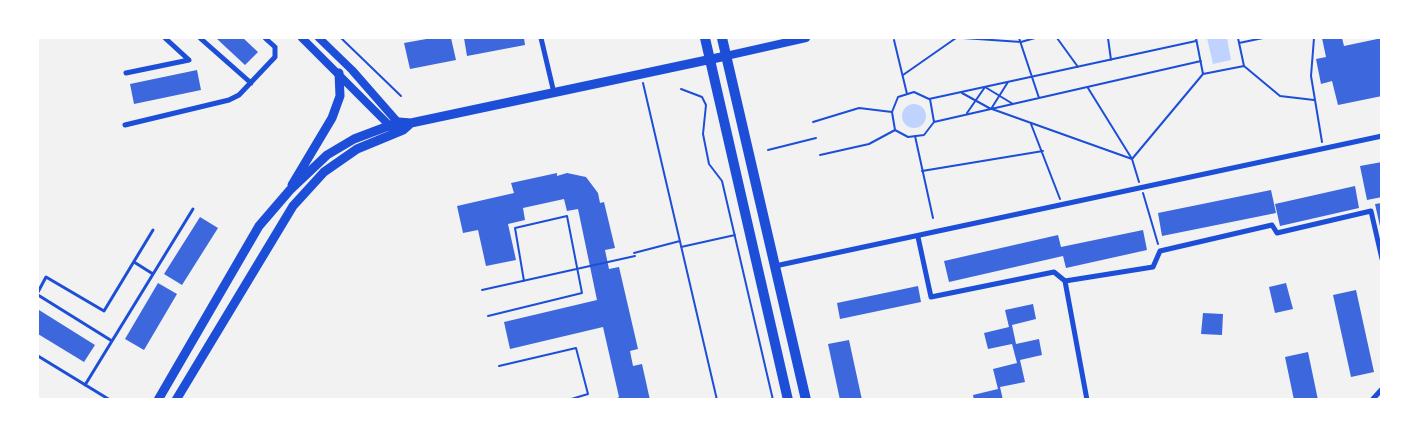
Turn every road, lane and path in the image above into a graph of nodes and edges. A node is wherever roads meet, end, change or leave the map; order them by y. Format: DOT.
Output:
graph roads {
  1 [pos="165,38"];
  2 [pos="200,38"];
  3 [pos="264,38"];
  4 [pos="302,38"];
  5 [pos="319,38"];
  6 [pos="341,38"];
  7 [pos="541,38"];
  8 [pos="705,38"];
  9 [pos="722,38"];
  10 [pos="806,38"];
  11 [pos="956,38"];
  12 [pos="963,38"];
  13 [pos="1019,38"];
  14 [pos="1035,38"];
  15 [pos="1057,38"];
  16 [pos="1108,38"];
  17 [pos="1196,38"];
  18 [pos="1238,38"];
  19 [pos="1263,38"];
  20 [pos="1314,38"];
  21 [pos="894,40"];
  22 [pos="1021,42"];
  23 [pos="1196,42"];
  24 [pos="1239,43"];
  25 [pos="726,56"];
  26 [pos="710,59"];
  27 [pos="1111,60"];
  28 [pos="1201,61"];
  29 [pos="1244,66"];
  30 [pos="1078,67"];
  31 [pos="126,73"];
  32 [pos="339,73"];
  33 [pos="640,74"];
  34 [pos="1203,74"];
  35 [pos="903,76"];
  36 [pos="1033,76"];
  37 [pos="1008,82"];
  38 [pos="250,83"];
  39 [pos="985,87"];
  40 [pos="1087,87"];
  41 [pos="681,89"];
  42 [pos="960,92"];
  43 [pos="554,93"];
  44 [pos="907,94"];
  45 [pos="401,96"];
  46 [pos="1000,96"];
  47 [pos="1039,98"];
  48 [pos="929,99"];
  49 [pos="1314,100"];
  50 [pos="975,101"];
  51 [pos="1013,104"];
  52 [pos="991,109"];
  53 [pos="892,112"];
  54 [pos="966,114"];
  55 [pos="813,122"];
  56 [pos="934,122"];
  57 [pos="1030,123"];
  58 [pos="125,124"];
  59 [pos="397,128"];
  60 [pos="895,130"];
  61 [pos="915,136"];
  62 [pos="1382,136"];
  63 [pos="816,138"];
  64 [pos="1324,149"];
  65 [pos="768,150"];
  66 [pos="1043,151"];
  67 [pos="820,155"];
  68 [pos="1132,159"];
  69 [pos="922,171"];
  70 [pos="1141,189"];
  71 [pos="290,190"];
  72 [pos="1062,206"];
  73 [pos="193,208"];
  74 [pos="933,218"];
  75 [pos="153,230"];
  76 [pos="735,235"];
  77 [pos="918,237"];
  78 [pos="680,241"];
  79 [pos="681,247"];
  80 [pos="1160,251"];
  81 [pos="634,253"];
  82 [pos="635,256"];
  83 [pos="1382,259"];
  84 [pos="134,262"];
  85 [pos="775,266"];
  86 [pos="578,269"];
  87 [pos="153,274"];
  88 [pos="524,281"];
  89 [pos="1065,282"];
  90 [pos="482,290"];
  91 [pos="38,293"];
  92 [pos="488,316"];
  93 [pos="112,342"];
  94 [pos="38,356"];
  95 [pos="499,366"];
  96 [pos="85,385"];
  97 [pos="1382,389"];
  98 [pos="110,400"];
  99 [pos="158,400"];
  100 [pos="176,400"];
  101 [pos="568,400"];
  102 [pos="716,400"];
  103 [pos="773,400"];
  104 [pos="788,400"];
  105 [pos="806,400"];
  106 [pos="1087,400"];
  107 [pos="1372,400"];
  1 -- 31 [label="street"];
  2 -- 38 [label="street"];
  3 -- 38 [label="street"];
  4 -- 32 [label="street"];
  5 -- 59 [label="street"];
  6 -- 45 [label="path"];
  7 -- 43 [label="street"];
  8 -- 26 [label="main road"];
  9 -- 25 [label="main road"];
  10 -- 25 [label="street"];
  11 -- 35 [label="path"];
  12 -- 22 [label="path"];
  13 -- 22 [label="path"];
  14 -- 22 [label="path"];
  15 -- 30 [label="path"];
  16 -- 27 [label="path"];
  17 -- 23 [label="path"];
  18 -- 24 [label="path"];
  19 -- 24 [label="path"];
  20 -- 49 [label="path"];
  21 -- 35 [label="path"];
  22 -- 36 [label="path"];
  23 -- 27 [label="path"];
  23 -- 28 [label="path"];
  24 -- 29 [label="path"];
  25 -- 26 [label="main road"];
  25 -- 85 [label="main road"];
  26 -- 33 [label="main road"];
  26 -- 104 [label="main road"];
  27 -- 30 [label="path"];
  28 -- 34 [label="path"];
  28 -- 40 [label="path"];
  29 -- 34 [label="path"];
  29 -- 49 [label="path"];
  30 -- 36 [label="path"];
  32 -- 59 [label="street"];
  32 -- 71 [label="main road"];
  33 -- 43 [label="main road"];
  33 -- 78 [label="path"];
  34 -- 68 [label="path"];
  35 -- 44 [label="path"];
  36 -- 37 [label="path"];
  36 -- 47 [label="path"];
  37 -- 39 [label="path"];
  37 -- 46 [label="path"];
  38 -- 58 [label="street"];
  39 -- 42 [label="path"];
  39 -- 46 [label="path"];
  39 -- 50 [label="path"];
  40 -- 47 [label="path"];
  40 -- 68 [label="path"];
  41 -- 76 [label="path"];
  42 -- 48 [label="path"];
  42 -- 50 [label="path"];
  43 -- 59 [label="main road"];
  44 -- 48 [label="path"];
  44 -- 53 [label="path"];
  46 -- 51 [label="path"];
  46 -- 52 [label="path"];
  47 -- 51 [label="path"];
  48 -- 56 [label="path"];
  49 -- 64 [label="path"];
  50 -- 52 [label="path"];
  50 -- 54 [label="path"];
  51 -- 52 [label="path"];
  52 -- 54 [label="path"];
  52 -- 57 [label="path"];
  53 -- 55 [label="path"];
  53 -- 60 [label="path"];
  54 -- 56 [label="path"];
  56 -- 61 [label="path"];
  57 -- 66 [label="path"];
  57 -- 68 [label="path"];
  59 -- 71 [label="main road"];
  59 -- 100 [label="main road"];
  60 -- 61 [label="path"];
  60 -- 67 [label="path"];
  61 -- 69 [label="path"];
  62 -- 64 [label="street"];
  63 -- 65 [label="path"];
  64 -- 70 [label="street"];
  66 -- 69 [label="path"];
  66 -- 72 [label="path"];
  68 -- 70 [label="path"];
  69 -- 74 [label="path"];
  70 -- 72 [label="street"];
  70 -- 80 [label="path"];
  71 -- 99 [label="main road"];
  72 -- 77 [label="street"];
  73 -- 87 [label="lane"];
  75 -- 84 [label="lane"];
  76 -- 79 [label="path"];
  76 -- 103 [label="path"];
  77 -- 85 [label="street"];
  77 -- 89 [label="street"];
  78 -- 79 [label="path"];
  78 -- 81 [label="path"];
  79 -- 102 [label="path"];
  80 -- 83 [label="street"];
  80 -- 89 [label="street"];
  82 -- 86 [label="path"];
  84 -- 87 [label="lane"];
  84 -- 91 [label="lane"];
  85 -- 105 [label="main road"];
  86 -- 88 [label="path"];
  86 -- 88 [label="path"];
  86 -- 92 [label="path"];
  87 -- 93 [label="lane"];
  88 -- 90 [label="path"];
  89 -- 106 [label="street"];
  91 -- 93 [label="lane"];
  93 -- 96 [label="lane"];
  94 -- 96 [label="lane"];
  95 -- 101 [label="path"];
  96 -- 98 [label="lane"];
  97 -- 107 [label="street"];
}
